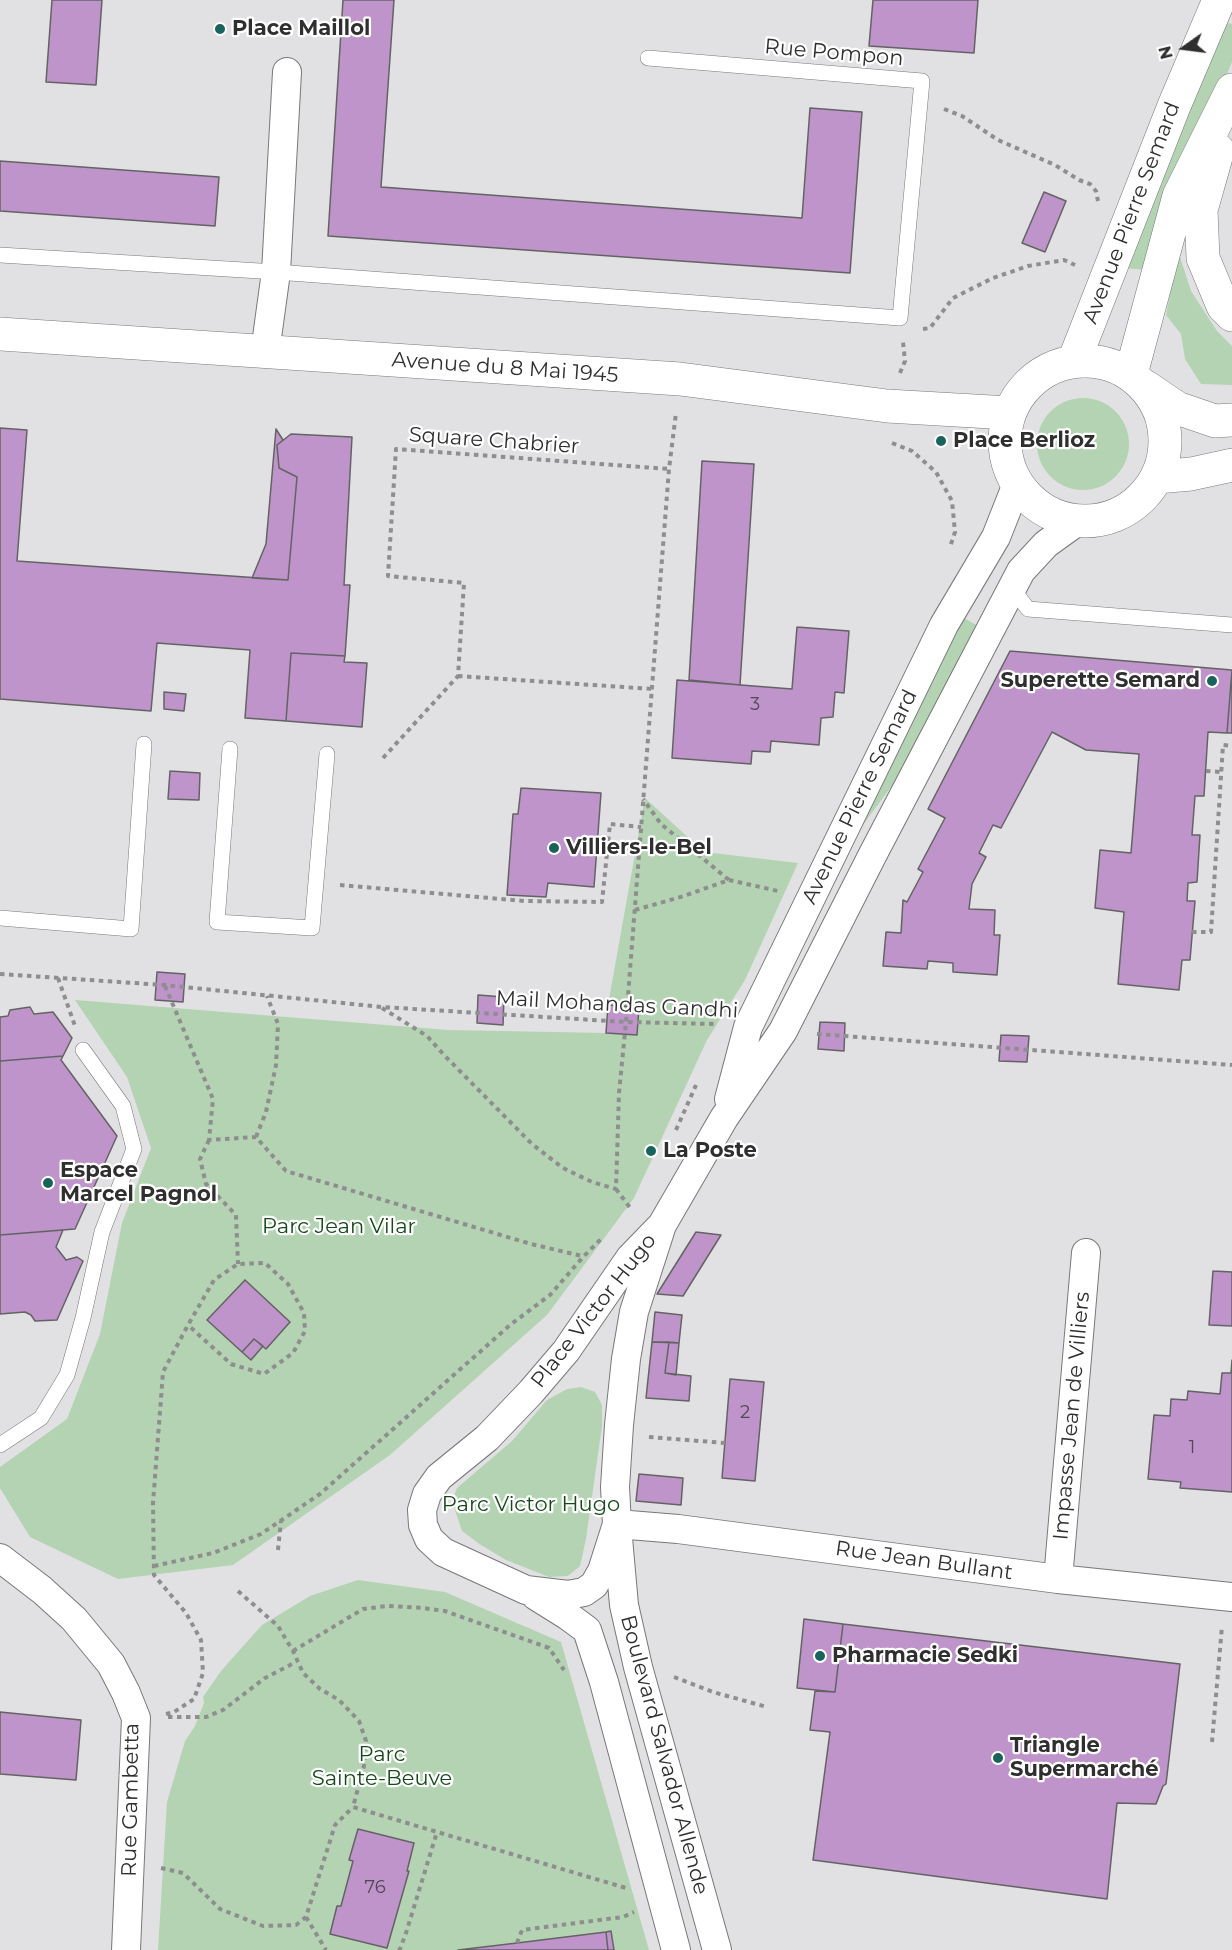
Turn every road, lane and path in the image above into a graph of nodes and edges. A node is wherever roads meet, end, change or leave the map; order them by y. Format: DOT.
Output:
graph roads {
  1 [pos="1219,0"];
  2 [pos="648,58"];
  3 [pos="287,72"];
  4 [pos="1232,90"];
  5 [pos="920,100"];
  6 [pos="1232,102"];
  7 [pos="1099,207"];
  8 [pos="0,255"];
  9 [pos="1079,266"];
  10 [pos="276,272"];
  11 [pos="1232,315"];
  12 [pos="901,325"];
  13 [pos="0,334"];
  14 [pos="265,352"];
  15 [pos="1074,361"];
  16 [pos="680,379"];
  17 [pos="1138,380"];
  18 [pos="887,406"];
  19 [pos="1009,413"];
  20 [pos="1232,420"];
  21 [pos="1232,465"];
  22 [pos="669,469"];
  23 [pos="1157,477"];
  24 [pos="1017,484"];
  25 [pos="1078,521"];
  26 [pos="974,575"];
  27 [pos="1012,588"];
  28 [pos="1232,625"];
  29 [pos="458,676"];
  30 [pos="653,689"];
  31 [pos="144,744"];
  32 [pos="1232,746"];
  33 [pos="230,749"];
  34 [pos="327,754"];
  35 [pos="383,758"];
  36 [pos="1206,771"];
  37 [pos="1221,772"];
  38 [pos="643,799"];
  39 [pos="641,826"];
  40 [pos="316,883"];
  41 [pos="635,910"];
  42 [pos="0,918"];
  43 [pos="1192,932"];
  44 [pos="0,974"];
  45 [pos="58,978"];
  46 [pos="164,985"];
  47 [pos="267,996"];
  48 [pos="382,1007"];
  49 [pos="626,1022"];
  50 [pos="748,1027"];
  51 [pos="783,1031"];
  52 [pos="83,1050"];
  53 [pos="1232,1065"];
  54 [pos="701,1076"];
  55 [pos="724,1118"];
  56 [pos="256,1137"];
  57 [pos="673,1137"];
  58 [pos="209,1140"];
  59 [pos="616,1189"];
  60 [pos="638,1203"];
  61 [pos="631,1209"];
  62 [pos="623,1217"];
  63 [pos="662,1225"];
  64 [pos="607,1233"];
  65 [pos="1086,1253"];
  66 [pos="583,1257"];
  67 [pos="238,1264"];
  68 [pos="188,1325"];
  69 [pos="618,1435"];
  70 [pos="725,1443"];
  71 [pos="0,1445"];
  72 [pos="281,1521"];
  73 [pos="616,1524"];
  74 [pos="278,1550"];
  75 [pos="0,1558"];
  76 [pos="154,1566"];
  77 [pos="1058,1579"];
  78 [pos="526,1590"];
  79 [pos="238,1592"];
  80 [pos="1229,1597"];
  81 [pos="293,1651"];
  82 [pos="296,1662"];
  83 [pos="640,1676"];
  84 [pos="604,1682"];
  85 [pos="767,1707"];
  86 [pos="1212,1742"];
  87 [pos="353,1807"];
  88 [pos="437,1833"];
  89 [pos="130,1860"];
  90 [pos="661,1898"];
  91 [pos="306,1917"];
  92 [pos="517,1943"];
  93 [pos="126,1950"];
  94 [pos="326,1950"];
  95 [pos="398,1950"];
  96 [pos="676,1950"];
  97 [pos="717,1950"];
  1 -- 15 [label="main road, Avenue Pierre Semard"];
  2 -- 5 [label="lane, Rue Pompon"];
  3 -- 10 [label="street"];
  4 -- 17 [label="main road, Avenue Pierre Semard"];
  5 -- 7 [label="path"];
  5 -- 12 [label="lane, Rue Pompon"];
  6 -- 11 [label="main road"];
  8 -- 10 [label="lane"];
  9 -- 12 [label="path"];
  10 -- 12 [label="lane"];
  10 -- 14 [label="street"];
  12 -- 18 [label="path"];
  13 -- 14 [label="main road, Avenue du 8 Mai 1945"];
  14 -- 16 [label="main road, Avenue du 8 Mai 1945"];
  15 -- 17 [label="main road"];
  15 -- 19 [label="main road"];
  16 -- 18 [label="main road, Avenue du 8 Mai 1945"];
  16 -- 22 [label="path"];
  17 -- 20 [label="main road"];
  17 -- 23 [label="main road"];
  18 -- 19 [label="main road, Avenue du 8 Mai 1945"];
  18 -- 26 [label="path"];
  19 -- 24 [label="main road"];
  21 -- 23 [label="main road"];
  22 -- 29 [label="path, Square Chabrier"];
  22 -- 30 [label="path"];
  23 -- 25 [label="main road"];
  24 -- 25 [label="main road"];
  24 -- 26 [label="street, Avenue Pierre Semard"];
  25 -- 27 [label="street, Avenue Pierre Semard"];
  26 -- 50 [label="street, Avenue Pierre Semard"];
  27 -- 28 [label="lane"];
  27 -- 51 [label="street, Avenue Pierre Semard"];
  29 -- 30 [label="path"];
  29 -- 35 [label="path"];
  30 -- 38 [label="path"];
  31 -- 42 [label="lane"];
  32 -- 37 [label="path"];
  33 -- 40 [label="lane"];
  34 -- 40 [label="lane"];
  36 -- 37 [label="path"];
  37 -- 43 [label="path"];
  38 -- 39 [label="path"];
  38 -- 41 [label="path"];
  39 -- 40 [label="path"];
  39 -- 41 [label="path"];
  41 -- 49 [label="path"];
  44 -- 45 [label="path, Mail Mohandas Gandhi"];
  45 -- 46 [label="path, Mail Mohandas Gandhi"];
  45 -- 52 [label="path"];
  46 -- 47 [label="path, Mail Mohandas Gandhi"];
  46 -- 58 [label="path"];
  47 -- 48 [label="path, Mail Mohandas Gandhi"];
  47 -- 56 [label="path"];
  48 -- 49 [label="path, Mail Mohandas Gandhi"];
  48 -- 59 [label="path"];
  49 -- 50 [label="path, Mail Mohandas Gandhi"];
  49 -- 59 [label="path"];
  50 -- 55 [label="street, Avenue Pierre Semard"];
  51 -- 53 [label="path"];
  51 -- 55 [label="street, Avenue Pierre Semard"];
  52 -- 71 [label="lane"];
  54 -- 57 [label="path"];
  55 -- 63 [label="street, Avenue Pierre Semard"];
  56 -- 58 [label="path"];
  56 -- 66 [label="path"];
  58 -- 67 [label="path"];
  59 -- 61 [label="path"];
  60 -- 61 [label="path"];
  61 -- 62 [label="path"];
  63 -- 69 [label="street, Place Victor Hugo"];
  63 -- 78 [label="street, Place Victor Hugo"];
  64 -- 66 [label="path"];
  65 -- 77 [label="street, Impasse Jean de Villiers"];
  66 -- 72 [label="path"];
  67 -- 68 [label="path"];
  67 -- 68 [label="path"];
  68 -- 76 [label="path"];
  69 -- 70 [label="path"];
  69 -- 73 [label="street, Place Victor Hugo"];
  72 -- 74 [label="path"];
  72 -- 76 [label="path"];
  73 -- 77 [label="street, Rue Jean Bullant"];
  73 -- 78 [label="street, Place Victor Hugo"];
  73 -- 83 [label="street, Boulevard Salvador Allende"];
  75 -- 89 [label="street, Rue Gambetta"];
  76 -- 82 [label="path"];
  77 -- 80 [label="street, Rue Jean Bullant"];
  78 -- 84 [label="street, Boulevard Salvador Allende"];
  79 -- 81 [label="path"];
  80 -- 86 [label="path"];
  81 -- 82 [label="path"];
  81 -- 84 [label="path"];
  82 -- 87 [label="path"];
  83 -- 85 [label="path"];
  83 -- 97 [label="street, Boulevard Salvador Allende"];
  84 -- 90 [label="street, Boulevard Salvador Allende"];
  87 -- 88 [label="path"];
  87 -- 91 [label="path"];
  88 -- 90 [label="path"];
  88 -- 95 [label="path"];
  89 -- 91 [label="path"];
  89 -- 93 [label="street, Rue Gambetta"];
  90 -- 92 [label="path"];
  90 -- 96 [label="street, Boulevard Salvador Allende"];
  91 -- 94 [label="path"];
}
